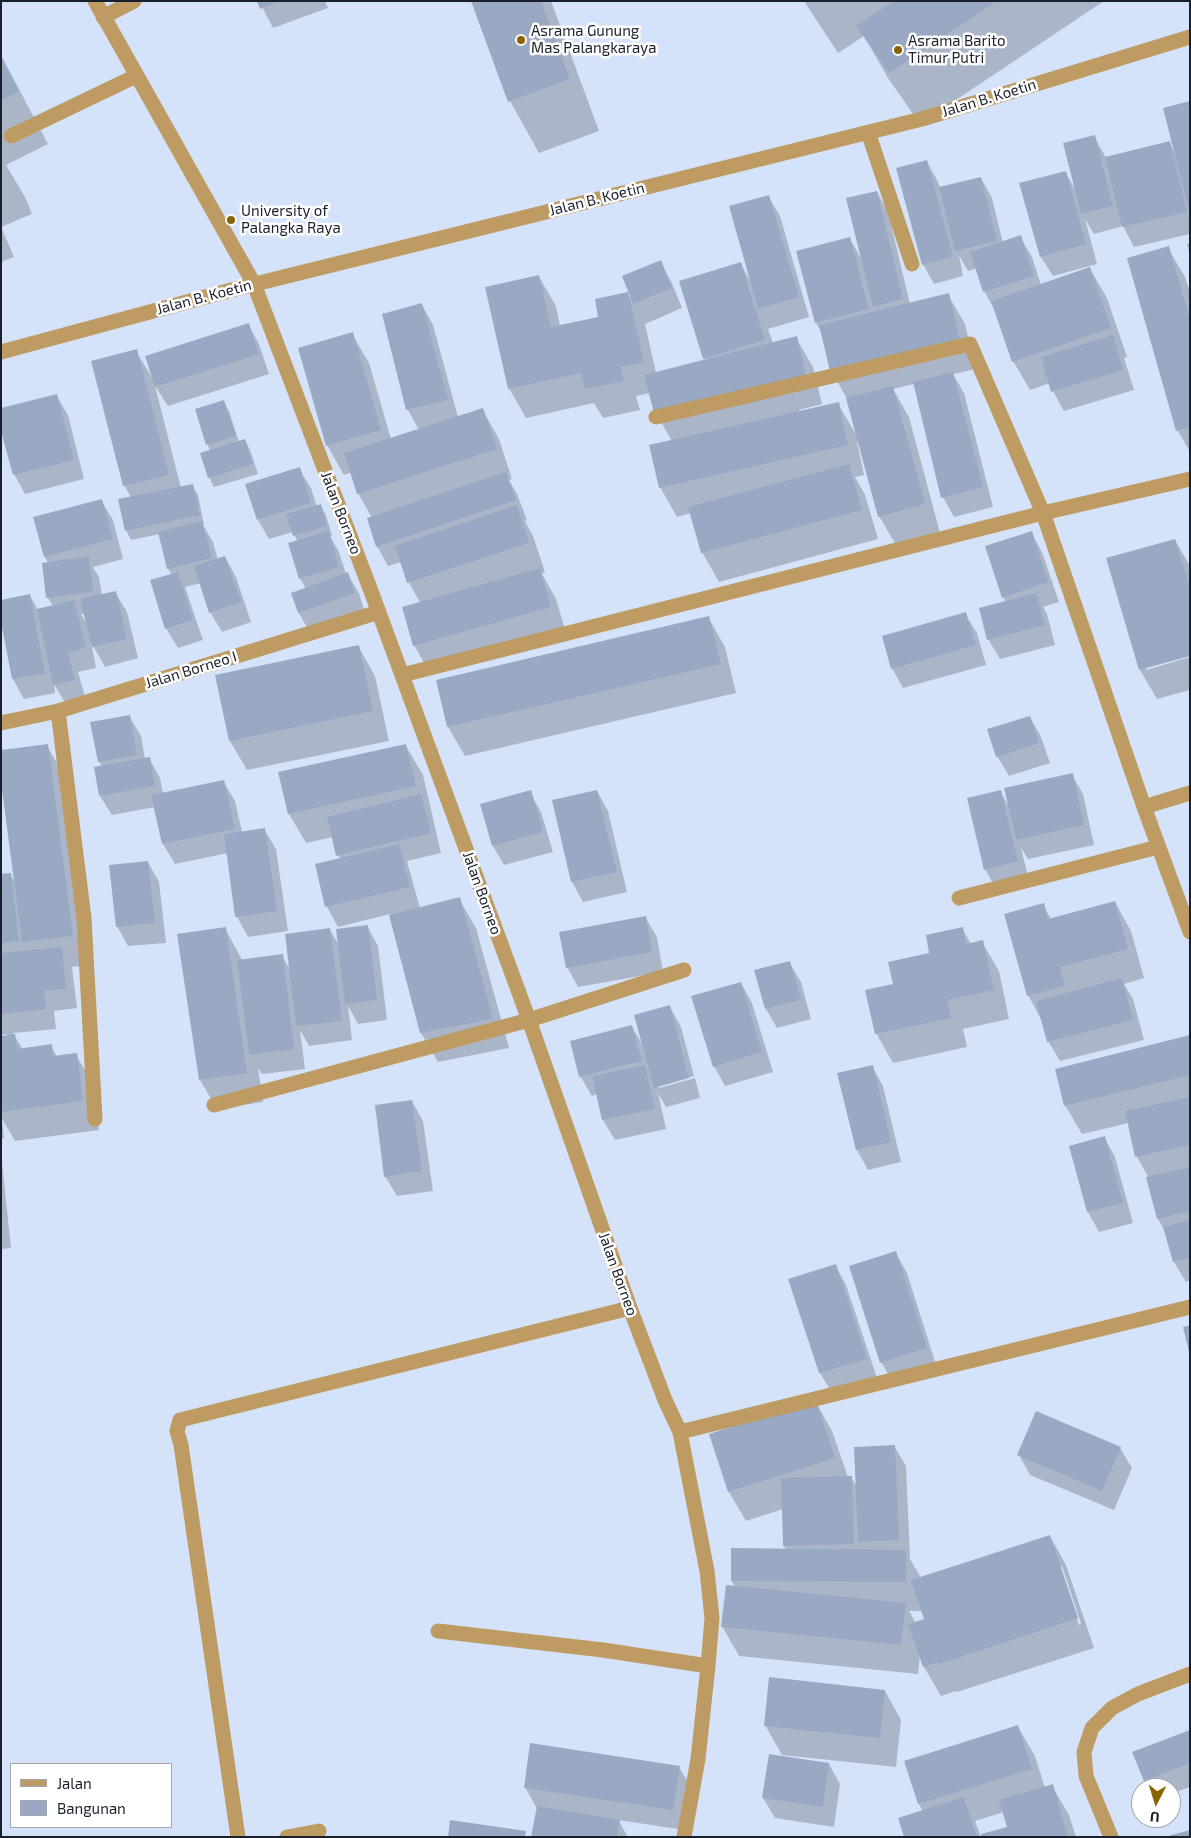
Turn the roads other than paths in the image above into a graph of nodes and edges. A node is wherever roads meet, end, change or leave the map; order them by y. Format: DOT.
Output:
graph roads {
  1 [pos="95,1"];
  2 [pos="134,1"];
  3 [pos="103,17"];
  4 [pos="1190,37"];
  5 [pos="136,76"];
  6 [pos="868,132"];
  7 [pos="11,136"];
  8 [pos="912,264"];
  9 [pos="254,284"];
  10 [pos="1,352"];
  11 [pos="656,417"];
  12 [pos="1190,479"];
  13 [pos="1043,513"];
  14 [pos="379,612"];
  15 [pos="402,676"];
  16 [pos="58,710"];
  17 [pos="1,723"];
  18 [pos="1190,793"];
  19 [pos="1144,807"];
  20 [pos="1158,848"];
  21 [pos="959,898"];
  22 [pos="1190,932"];
  23 [pos="684,970"];
  24 [pos="529,1020"];
  25 [pos="214,1105"];
  26 [pos="95,1119"];
  27 [pos="1190,1307"];
  28 [pos="630,1308"];
  29 [pos="680,1432"];
  30 [pos="438,1632"];
  31 [pos="708,1666"];
  32 [pos="1190,1674"];
  33 [pos="319,1831"];
  34 [pos="238,1837"];
  35 [pos="287,1837"];
  36 [pos="684,1837"];
  37 [pos="1111,1837"];
  1 -- 3 [label="street, Jalan Borneo"];
  2 -- 3 [label="street"];
  3 -- 5 [label="street, Jalan Borneo"];
  4 -- 6 [label="street, Jalan B. Koetin"];
  5 -- 7 [label="street"];
  5 -- 9 [label="street, Jalan Borneo"];
  6 -- 8 [label="street"];
  6 -- 9 [label="street, Jalan B. Koetin"];
  9 -- 10 [label="street, Jalan B. Koetin"];
  9 -- 14 [label="street, Jalan Borneo"];
  11 -- 13 [label="street"];
  12 -- 13 [label="street"];
  13 -- 15 [label="street"];
  13 -- 19 [label="street"];
  14 -- 15 [label="street, Jalan Borneo"];
  14 -- 16 [label="street, Jalan Borneo I"];
  15 -- 24 [label="street, Jalan Borneo"];
  16 -- 17 [label="street, Jalan Borneo I"];
  16 -- 26 [label="street"];
  18 -- 19 [label="street"];
  19 -- 20 [label="street"];
  20 -- 21 [label="street"];
  20 -- 22 [label="street"];
  23 -- 24 [label="street"];
  24 -- 25 [label="street"];
  24 -- 28 [label="street, Jalan Borneo"];
  27 -- 29 [label="street"];
  28 -- 29 [label="street, Jalan Borneo"];
  28 -- 34 [label="street"];
  29 -- 31 [label="street, Jalan Borneo"];
  30 -- 31 [label="street"];
  31 -- 36 [label="street, Jalan Borneo"];
  32 -- 37 [label="street"];
  33 -- 35 [label="street"];
}
